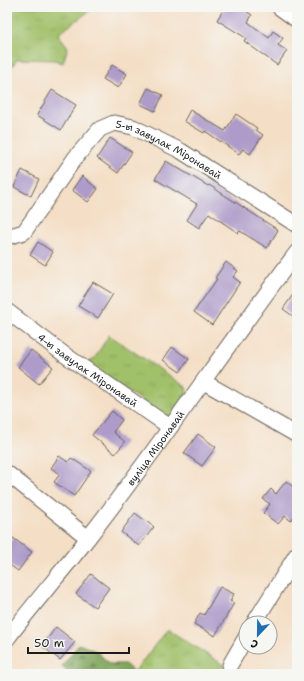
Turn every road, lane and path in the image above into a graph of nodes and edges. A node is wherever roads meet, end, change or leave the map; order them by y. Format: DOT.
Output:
graph roads {
  1 [pos="279,7"];
  2 [pos="297,20"];
  3 [pos="297,224"];
  4 [pos="7,237"];
  5 [pos="297,252"];
  6 [pos="7,311"];
  7 [pos="204,382"];
  8 [pos="170,427"];
  9 [pos="297,435"];
  10 [pos="7,473"];
  11 [pos="88,538"];
  12 [pos="297,554"];
  13 [pos="259,615"];
  14 [pos="7,639"];
  15 [pos="238,651"];
  16 [pos="230,665"];
  1 -- 2 [label="street"];
  3 -- 4 [label="street, 5-ы завулак Міронавай"];
  5 -- 7 [label="street, вуліца Міронавай"];
  6 -- 8 [label="street, 4-ы завулак Міронавай"];
  7 -- 8 [label="street, вуліца Міронавай"];
  7 -- 9 [label="street"];
  8 -- 11 [label="street, вуліца Міронавай"];
  10 -- 11 [label="street"];
  11 -- 14 [label="street, вуліца Міронавай"];
  12 -- 13 [label="street"];
  15 -- 16 [label="street"];
}
